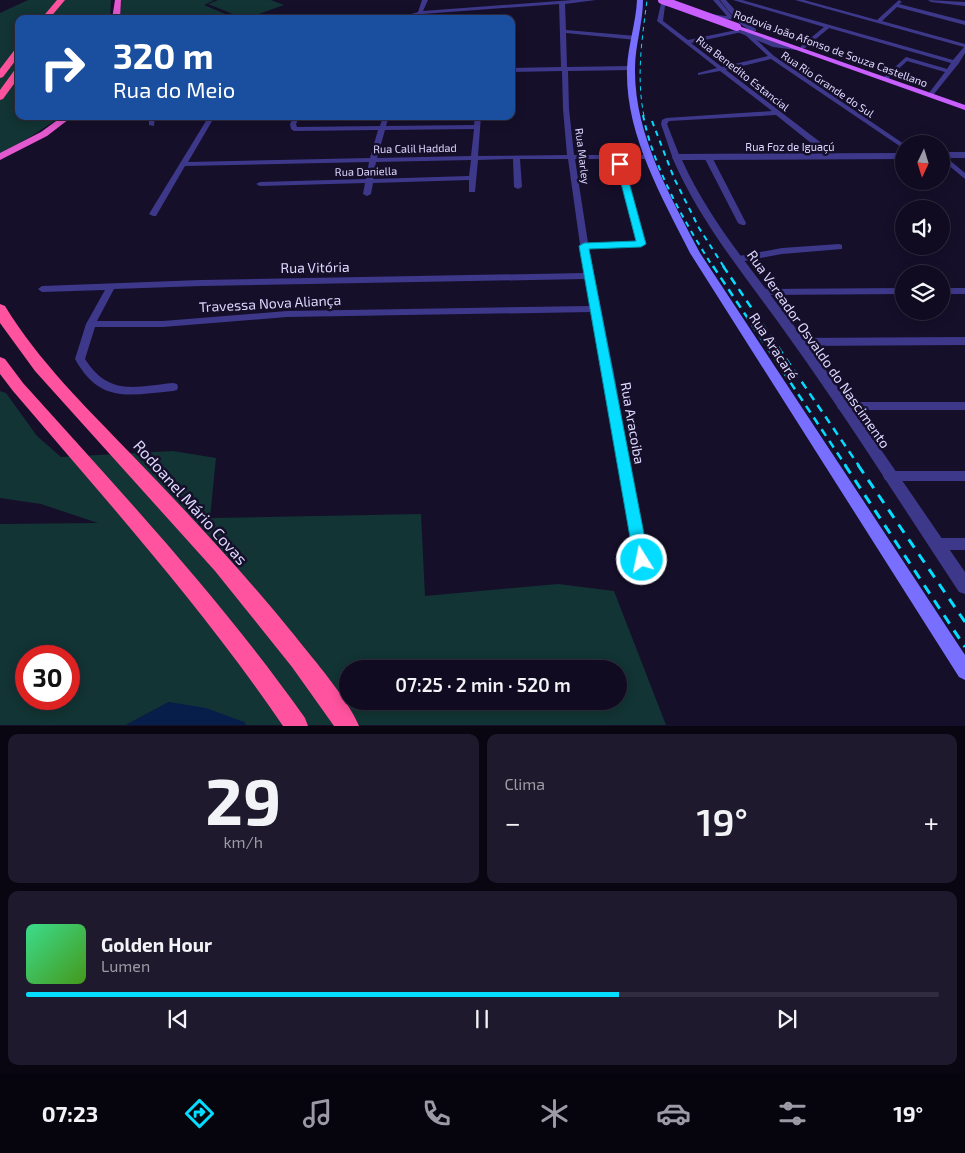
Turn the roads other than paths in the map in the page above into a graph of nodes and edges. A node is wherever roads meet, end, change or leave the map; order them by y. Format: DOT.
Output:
graph roads {
  1 [pos="61,0"];
  2 [pos="118,0"];
  3 [pos="425,0"];
  4 [pos="475,0"];
  5 [pos="593,0"];
  6 [pos="662,0"];
  7 [pos="716,0"];
  8 [pos="723,0"];
  9 [pos="736,0"];
  10 [pos="798,0"];
  11 [pos="901,0"];
  12 [pos="932,0"];
  13 [pos="670,1"];
  14 [pos="521,3"];
  15 [pos="562,3"];
  16 [pos="965,4"];
  17 [pos="637,5"];
  18 [pos="896,5"];
  19 [pos="473,10"];
  20 [pos="48,15"];
  21 [pos="116,15"];
  22 [pos="419,15"];
  23 [pos="428,15"];
  24 [pos="878,22"];
  25 [pos="965,23"];
  26 [pos="828,26"];
  27 [pos="741,29"];
  28 [pos="754,30"];
  29 [pos="564,31"];
  30 [pos="636,38"];
  31 [pos="686,42"];
  32 [pos="800,48"];
  33 [pos="965,48"];
  34 [pos="15,55"];
  35 [pos="772,57"];
  36 [pos="956,63"];
  37 [pos="565,68"];
  38 [pos="631,68"];
  39 [pos="722,69"];
  40 [pos="515,70"];
  41 [pos="949,71"];
  42 [pos="700,74"];
  43 [pos="0,75"];
  44 [pos="15,76"];
  45 [pos="887,77"];
  46 [pos="932,93"];
  47 [pos="0,98"];
  48 [pos="965,106"];
  49 [pos="779,113"];
  50 [pos="63,120"];
  51 [pos="152,120"];
  52 [pos="210,120"];
  53 [pos="296,120"];
  54 [pos="385,120"];
  55 [pos="478,120"];
  56 [pos="152,125"];
  57 [pos="477,127"];
  58 [pos="382,128"];
  59 [pos="895,141"];
  60 [pos="965,155"];
  61 [pos="571,156"];
  62 [pos="895,156"];
  63 [pos="950,156"];
  64 [pos="0,157"];
  65 [pos="516,157"];
  66 [pos="619,157"];
  67 [pos="648,157"];
  68 [pos="676,157"];
  69 [pos="708,157"];
  70 [pos="834,157"];
  71 [pos="474,158"];
  72 [pos="373,160"];
  73 [pos="182,164"];
  74 [pos="950,164"];
  75 [pos="965,177"];
  76 [pos="473,178"];
  77 [pos="368,182"];
  78 [pos="260,184"];
  79 [pos="518,187"];
  80 [pos="472,190"];
  81 [pos="367,194"];
  82 [pos="152,214"];
  83 [pos="742,223"];
  84 [pos="584,246"];
  85 [pos="839,247"];
  86 [pos="739,259"];
  87 [pos="589,276"];
  88 [pos="111,286"];
  89 [pos="42,289"];
  90 [pos="895,291"];
  91 [pos="950,291"];
  92 [pos="965,291"];
  93 [pos="764,292"];
  94 [pos="0,309"];
  95 [pos="595,309"];
  96 [pos="91,324"];
  97 [pos="965,341"];
  98 [pos="799,342"];
  99 [pos="0,363"];
  100 [pos="174,387"];
  101 [pos="842,406"];
  102 [pos="965,406"];
  103 [pos="889,476"];
  104 [pos="965,476"];
  105 [pos="936,544"];
  106 [pos="965,544"];
  107 [pos="644,576"];
  108 [pos="965,586"];
  109 [pos="965,671"];
  110 [pos="297,726"];
  111 [pos="348,726"];
  1 -- 20 [label="highway"];
  2 -- 21 [label="highway"];
  3 -- 22 [label="street"];
  4 -- 19 [label="street"];
  5 -- 15 [label="street"];
  6 -- 27 [label="main road, Rodovia João Afonso de Souza Castellano, bridge"];
  7 -- 13 [label="street"];
  8 -- 28 [label="street"];
  9 -- 26 [label="street"];
  10 -- 24 [label="street"];
  11 -- 18 [label="street"];
  12 -- 16 [label="street"];
  13 -- 27 [label="street"];
  13 -- 31 [label="street, Rua Benedito Estancial"];
  14 -- 15 [label="street"];
  14 -- 19 [label="street"];
  15 -- 29 [label="street, Rua Marley"];
  17 -- 30 [label="main road, Rua Aracaré"];
  18 -- 24 [label="street"];
  18 -- 25 [label="street"];
  19 -- 23 [label="street"];
  24 -- 33 [label="street"];
  26 -- 32 [label="street"];
  26 -- 36 [label="street"];
  27 -- 28 [label="main road, Rodovia João Afonso de Souza Castellano"];
  27 -- 31 [label="street"];
  27 -- 32 [label="main road, Rodovia João Afonso de Souza Castellano"];
  27 -- 35 [label="street, Rua Rio Grande do Sul"];
  28 -- 32 [label="main road, Rodovia João Afonso de Souza Castellano"];
  29 -- 30 [label="street"];
  29 -- 37 [label="street, Rua Marley"];
  30 -- 38 [label="main road, Rua Aracaré"];
  31 -- 39 [label="street, Rua Benedito Estancial"];
  32 -- 45 [label="main road, Rodovia João Afonso de Souza Castellano"];
  32 -- 48 [label="main road, Rodovia João Afonso de Souza Castellano"];
  33 -- 36 [label="street"];
  34 -- 43 [label="highway"];
  35 -- 39 [label="street"];
  35 -- 59 [label="street, Rua Rio Grande do Sul"];
  36 -- 41 [label="street"];
  37 -- 38 [label="street"];
  37 -- 40 [label="street"];
  37 -- 61 [label="street, Rua Marley"];
  38 -- 67 [label="main road, Rua Aracaré"];
  39 -- 42 [label="street"];
  39 -- 49 [label="street, Rua Benedito Estancial"];
  41 -- 45 [label="street"];
  41 -- 46 [label="street"];
  44 -- 47 [label="highway"];
  45 -- 46 [label="main road, Rodovia João Afonso de Souza Castellano"];
  46 -- 48 [label="main road, Rodovia João Afonso de Souza Castellano"];
  49 -- 68 [label="street, Rua Vereador Osvaldo do Nascimento"];
  49 -- 70 [label="street, Rua Benedito Estancial"];
  50 -- 64 [label="highway"];
  51 -- 56 [label="street"];
  52 -- 73 [label="street"];
  53 -- 58 [label="street"];
  54 -- 58 [label="street"];
  55 -- 57 [label="street"];
  57 -- 58 [label="street"];
  57 -- 71 [label="street"];
  58 -- 72 [label="street"];
  60 -- 63 [label="street"];
  61 -- 65 [label="street, Rua Calil Haddad"];
  61 -- 66 [label="street, Rua Calil Haddad"];
  61 -- 84 [label="street, Rua Marley"];
  62 -- 70 [label="street, Rua Foz de Iguaçú"];
  65 -- 71 [label="street, Rua Calil Haddad"];
  65 -- 79 [label="street"];
  66 -- 67 [label="street, Rua Calil Haddad"];
  66 -- 84 [label="street"];
  67 -- 109 [label="main road, Rua Aracaré"];
  68 -- 69 [label="street, Rua Foz de Iguaçú"];
  68 -- 86 [label="street, Rua Vereador Osvaldo do Nascimento"];
  69 -- 70 [label="street, Rua Foz de Iguaçú"];
  69 -- 83 [label="street"];
  71 -- 72 [label="street, Rua Calil Haddad"];
  71 -- 76 [label="street"];
  72 -- 73 [label="street, Rua Calil Haddad"];
  72 -- 77 [label="street"];
  73 -- 82 [label="street"];
  74 -- 75 [label="street"];
  76 -- 77 [label="street, Rua Daniella"];
  76 -- 80 [label="street"];
  77 -- 78 [label="street, Rua Daniella"];
  77 -- 81 [label="street"];
  84 -- 87 [label="street, Rua Aracoiba"];
  85 -- 86 [label="street"];
  86 -- 93 [label="street, Rua Vereador Osvaldo do Nascimento"];
  87 -- 88 [label="street, Rua Vitória"];
  87 -- 95 [label="street, Rua Aracoiba"];
  88 -- 89 [label="street, Rua Vitória"];
  88 -- 96 [label="street"];
  90 -- 93 [label="street"];
  91 -- 92 [label="street"];
  93 -- 98 [label="street, Rua Vereador Osvaldo do Nascimento"];
  94 -- 111 [label="highway, Rodoanel Mário Covas"];
  95 -- 96 [label="street, Travessa Nova Aliança"];
  95 -- 107 [label="street, Rua Aracoiba"];
  96 -- 100 [label="street"];
  97 -- 98 [label="street"];
  98 -- 101 [label="street, Rua Vereador Osvaldo do Nascimento"];
  99 -- 110 [label="highway"];
  101 -- 102 [label="street"];
  101 -- 103 [label="street, Rua Vereador Osvaldo do Nascimento"];
  103 -- 104 [label="street"];
  103 -- 105 [label="street, Rua Vereador Osvaldo do Nascimento"];
  105 -- 106 [label="street"];
  105 -- 108 [label="street, Rua Vereador Osvaldo do Nascimento"];
}
